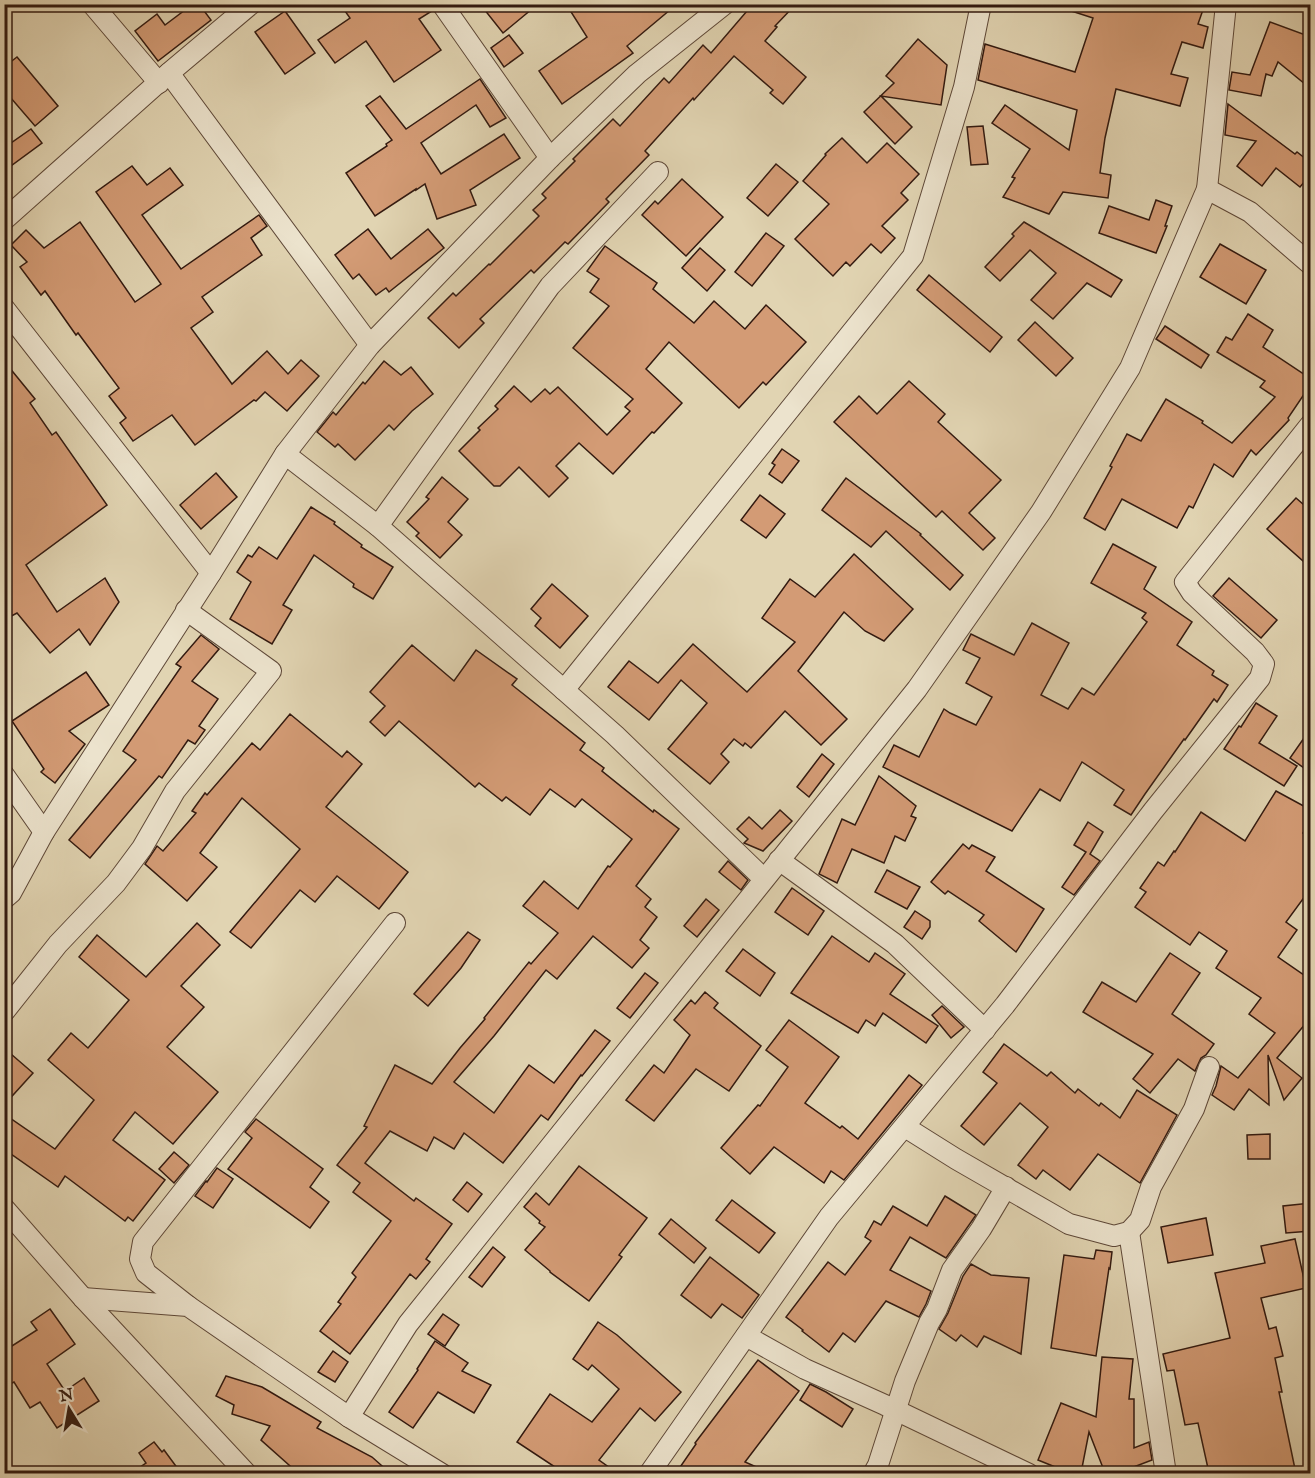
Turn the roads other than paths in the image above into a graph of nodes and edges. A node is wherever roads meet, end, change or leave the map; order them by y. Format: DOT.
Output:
graph roads {
  1 [pos="92,4"];
  2 [pos="251,4"];
  3 [pos="442,4"];
  4 [pos="725,4"];
  5 [pos="981,4"];
  6 [pos="1226,4"];
  7 [pos="164,78"];
  8 [pos="550,158"];
  9 [pos="658,172"];
  10 [pos="1207,189"];
  11 [pos="4,220"];
  12 [pos="1311,264"];
  13 [pos="4,308"];
  14 [pos="370,345"];
  15 [pos="1311,425"];
  16 [pos="285,454"];
  17 [pos="378,526"];
  18 [pos="211,573"];
  19 [pos="186,610"];
  20 [pos="564,690"];
  21 [pos="4,775"];
  22 [pos="44,832"];
  23 [pos="779,860"];
  24 [pos="764,879"];
  25 [pos="4,899"];
  26 [pos="396,923"];
  27 [pos="4,1012"];
  28 [pos="985,1030"];
  29 [pos="1209,1067"];
  30 [pos="905,1127"];
  31 [pos="1006,1187"];
  32 [pos="4,1208"];
  33 [pos="1129,1232"];
  34 [pos="83,1298"];
  35 [pos="188,1306"];
  36 [pos="746,1336"];
  37 [pos="897,1411"];
  38 [pos="349,1417"];
  39 [pos="247,1473"];
  40 [pos="442,1473"];
  41 [pos="649,1473"];
  42 [pos="873,1473"];
  43 [pos="1029,1473"];
  44 [pos="1166,1473"];
  1 -- 7 [label="street"];
  2 -- 7 [label="street"];
  3 -- 8 [label="street"];
  4 -- 8 [label="street"];
  5 -- 20 [label="street"];
  6 -- 10 [label="street"];
  7 -- 11 [label="street"];
  7 -- 14 [label="street"];
  8 -- 14 [label="street"];
  9 -- 17 [label="street"];
  10 -- 12 [label="street"];
  10 -- 23 [label="street"];
  13 -- 18 [label="street"];
  14 -- 16 [label="street"];
  15 -- 28 [label="street"];
  16 -- 17 [label="street"];
  16 -- 18 [label="street"];
  17 -- 20 [label="street"];
  18 -- 19 [label="street"];
  19 -- 22 [label="street"];
  19 -- 27 [label="street"];
  20 -- 24 [label="street"];
  21 -- 22 [label="street"];
  22 -- 25 [label="street"];
  23 -- 24 [label="street"];
  23 -- 28 [label="street"];
  24 -- 38 [label="street"];
  26 -- 35 [label="street"];
  28 -- 30 [label="street"];
  29 -- 33 [label="street"];
  30 -- 31 [label="street"];
  30 -- 36 [label="street"];
  31 -- 33 [label="street"];
  31 -- 37 [label="street"];
  32 -- 34 [label="street"];
  33 -- 44 [label="street"];
  34 -- 35 [label="street"];
  34 -- 39 [label="street"];
  35 -- 38 [label="street"];
  36 -- 37 [label="street"];
  36 -- 41 [label="street"];
  37 -- 42 [label="street"];
  37 -- 43 [label="street"];
  38 -- 40 [label="street"];
}
